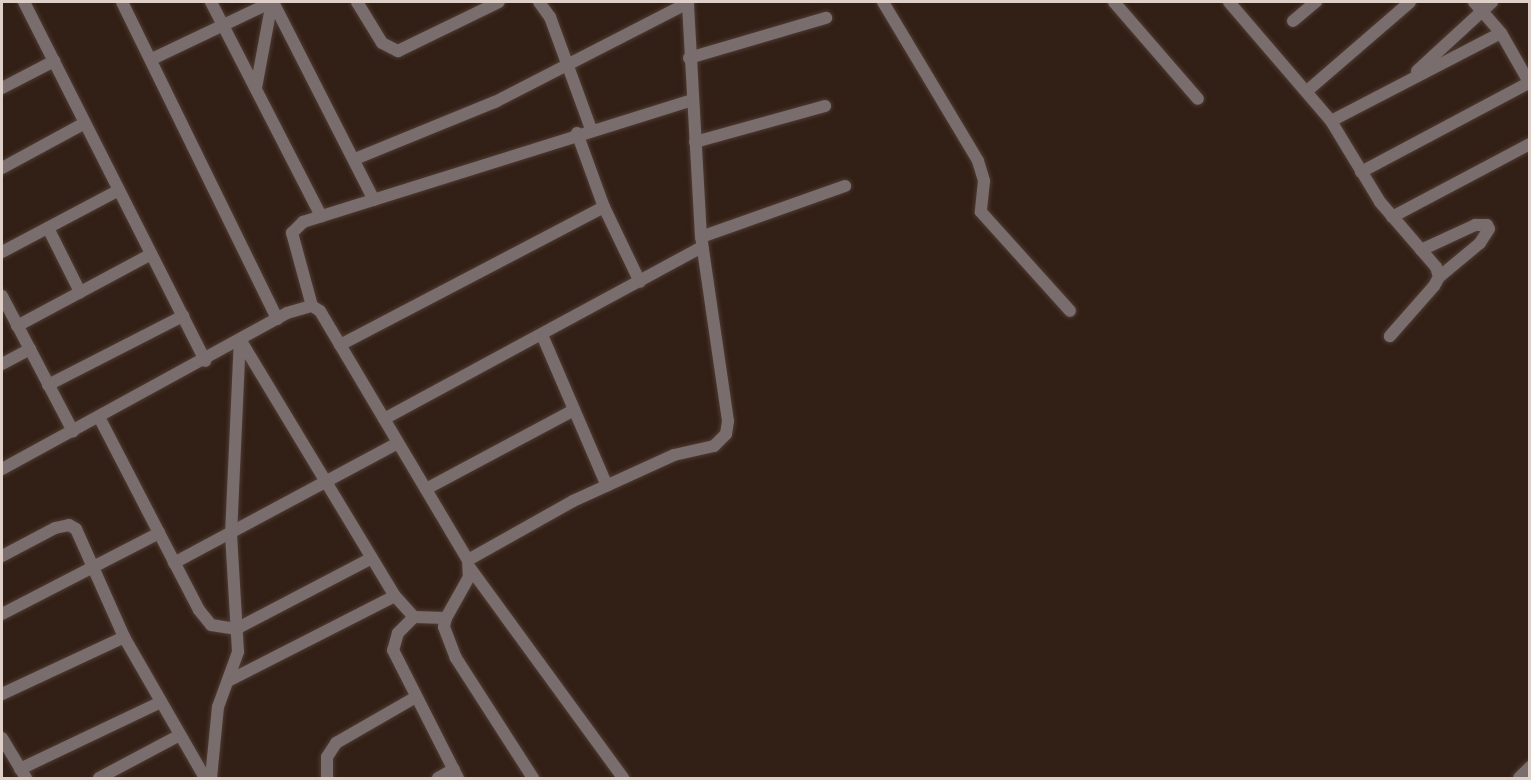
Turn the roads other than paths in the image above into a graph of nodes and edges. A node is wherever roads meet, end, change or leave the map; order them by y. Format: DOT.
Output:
graph roads {
  1 [pos="24,2"];
  2 [pos="122,2"];
  3 [pos="212,2"];
  4 [pos="272,2"];
  5 [pos="357,2"];
  6 [pos="499,2"];
  7 [pos="539,2"];
  8 [pos="688,2"];
  9 [pos="883,2"];
  10 [pos="1114,2"];
  11 [pos="1229,2"];
  12 [pos="1317,2"];
  13 [pos="1410,2"];
  14 [pos="1492,2"];
  15 [pos="1478,6"];
  16 [pos="826,18"];
  17 [pos="1293,21"];
  18 [pos="223,25"];
  19 [pos="1501,33"];
  20 [pos="689,58"];
  21 [pos="152,59"];
  22 [pos="54,61"];
  23 [pos="567,66"];
  24 [pos="1405,82"];
  25 [pos="1529,82"];
  26 [pos="2,88"];
  27 [pos="256,88"];
  28 [pos="1306,91"];
  29 [pos="1198,99"];
  30 [pos="692,100"];
  31 [pos="825,106"];
  32 [pos="1331,121"];
  33 [pos="85,123"];
  34 [pos="591,129"];
  35 [pos="577,134"];
  36 [pos="695,142"];
  37 [pos="1530,144"];
  38 [pos="355,159"];
  39 [pos="2,168"];
  40 [pos="1360,172"];
  41 [pos="845,186"];
  42 [pos="119,190"];
  43 [pos="374,200"];
  44 [pos="604,207"];
  45 [pos="321,216"];
  46 [pos="1392,217"];
  47 [pos="48,228"];
  48 [pos="702,242"];
  49 [pos="1421,250"];
  50 [pos="2,252"];
  51 [pos="151,254"];
  52 [pos="1439,277"];
  53 [pos="640,282"];
  54 [pos="80,292"];
  55 [pos="2,296"];
  56 [pos="312,306"];
  57 [pos="1070,311"];
  58 [pos="183,316"];
  59 [pos="277,319"];
  60 [pos="17,326"];
  61 [pos="542,335"];
  62 [pos="1390,336"];
  63 [pos="240,340"];
  64 [pos="340,345"];
  65 [pos="30,349"];
  66 [pos="205,361"];
  67 [pos="2,364"];
  68 [pos="48,385"];
  69 [pos="574,410"];
  70 [pos="99,417"];
  71 [pos="384,419"];
  72 [pos="73,431"];
  73 [pos="398,443"];
  74 [pos="2,470"];
  75 [pos="327,483"];
  76 [pos="607,486"];
  77 [pos="426,489"];
  78 [pos="159,533"];
  79 [pos="231,535"];
  80 [pos="2,556"];
  81 [pos="372,558"];
  82 [pos="174,563"];
  83 [pos="469,564"];
  84 [pos="94,569"];
  85 [pos="395,596"];
  86 [pos="2,614"];
  87 [pos="414,617"];
  88 [pos="446,618"];
  89 [pos="236,629"];
  90 [pos="124,637"];
  91 [pos="228,681"];
  92 [pos="2,694"];
  93 [pos="416,697"];
  94 [pos="159,703"];
  95 [pos="178,736"];
  96 [pos="2,738"];
  97 [pos="1530,767"];
  98 [pos="23,774"];
  99 [pos="456,774"];
  100 [pos="99,778"];
  101 [pos="205,778"];
  102 [pos="211,778"];
  103 [pos="327,778"];
  104 [pos="438,778"];
  105 [pos="533,778"];
  106 [pos="623,778"];
  107 [pos="1519,778"];
  1 -- 22 [label="street"];
  2 -- 21 [label="street"];
  3 -- 18 [label="street"];
  4 -- 18 [label="street"];
  4 -- 27 [label="street"];
  4 -- 38 [label="street"];
  5 -- 6 [label="street"];
  7 -- 23 [label="street"];
  8 -- 20 [label="street"];
  8 -- 23 [label="street"];
  9 -- 57 [label="street"];
  10 -- 29 [label="street"];
  11 -- 28 [label="street"];
  12 -- 17 [label="street"];
  13 -- 28 [label="street"];
  14 -- 15 [label="street"];
  15 -- 19 [label="street"];
  15 -- 24 [label="street"];
  16 -- 20 [label="street"];
  18 -- 21 [label="street"];
  18 -- 27 [label="street"];
  19 -- 24 [label="street"];
  19 -- 25 [label="street"];
  20 -- 30 [label="street"];
  21 -- 59 [label="street"];
  22 -- 26 [label="street"];
  22 -- 33 [label="street"];
  23 -- 34 [label="street"];
  23 -- 38 [label="street"];
  24 -- 32 [label="street"];
  25 -- 40 [label="street"];
  27 -- 45 [label="street"];
  28 -- 32 [label="street"];
  30 -- 34 [label="street"];
  30 -- 36 [label="street"];
  31 -- 36 [label="street"];
  32 -- 40 [label="street"];
  33 -- 39 [label="street"];
  33 -- 42 [label="street"];
  34 -- 35 [label="street"];
  35 -- 43 [label="street"];
  35 -- 44 [label="street"];
  36 -- 48 [label="street"];
  37 -- 46 [label="street"];
  38 -- 43 [label="street"];
  40 -- 46 [label="street"];
  41 -- 48 [label="street"];
  42 -- 47 [label="street"];
  42 -- 51 [label="street"];
  43 -- 45 [label="street"];
  44 -- 53 [label="street"];
  44 -- 64 [label="street"];
  45 -- 56 [label="street"];
  46 -- 49 [label="street"];
  47 -- 50 [label="street"];
  47 -- 54 [label="street"];
  48 -- 53 [label="street"];
  48 -- 76 [label="street"];
  49 -- 52 [label="street"];
  49 -- 52 [label="street"];
  51 -- 54 [label="street"];
  51 -- 58 [label="street"];
  52 -- 62 [label="street"];
  53 -- 61 [label="street"];
  54 -- 60 [label="street"];
  55 -- 60 [label="street"];
  56 -- 59 [label="street"];
  56 -- 64 [label="street"];
  58 -- 66 [label="street"];
  58 -- 68 [label="street"];
  59 -- 63 [label="street"];
  60 -- 65 [label="street"];
  61 -- 69 [label="street"];
  61 -- 71 [label="street"];
  63 -- 66 [label="street"];
  63 -- 75 [label="street"];
  63 -- 79 [label="street"];
  64 -- 71 [label="street"];
  65 -- 67 [label="street"];
  65 -- 68 [label="street"];
  66 -- 70 [label="street"];
  68 -- 72 [label="street"];
  69 -- 76 [label="street"];
  69 -- 77 [label="street"];
  70 -- 72 [label="street"];
  70 -- 78 [label="street"];
  71 -- 73 [label="street"];
  72 -- 74 [label="street"];
  73 -- 75 [label="street"];
  73 -- 77 [label="street"];
  75 -- 79 [label="street"];
  75 -- 81 [label="street"];
  76 -- 83 [label="street"];
  77 -- 83 [label="street"];
  78 -- 82 [label="street"];
  78 -- 84 [label="street"];
  79 -- 82 [label="street"];
  79 -- 89 [label="street"];
  80 -- 84 [label="street"];
  81 -- 85 [label="street"];
  81 -- 89 [label="street"];
  82 -- 89 [label="street"];
  83 -- 88 [label="street"];
  83 -- 106 [label="street"];
  84 -- 86 [label="street"];
  84 -- 90 [label="street"];
  85 -- 87 [label="street"];
  85 -- 91 [label="street"];
  87 -- 88 [label="street"];
  87 -- 93 [label="street"];
  88 -- 105 [label="street"];
  89 -- 91 [label="street"];
  90 -- 92 [label="street"];
  90 -- 94 [label="street"];
  91 -- 102 [label="street"];
  93 -- 99 [label="street"];
  93 -- 103 [label="street"];
  94 -- 95 [label="street"];
  94 -- 98 [label="street"];
  95 -- 100 [label="street"];
  95 -- 101 [label="street"];
  96 -- 98 [label="street"];
  97 -- 107 [label="street"];
  99 -- 104 [label="street"];
}
